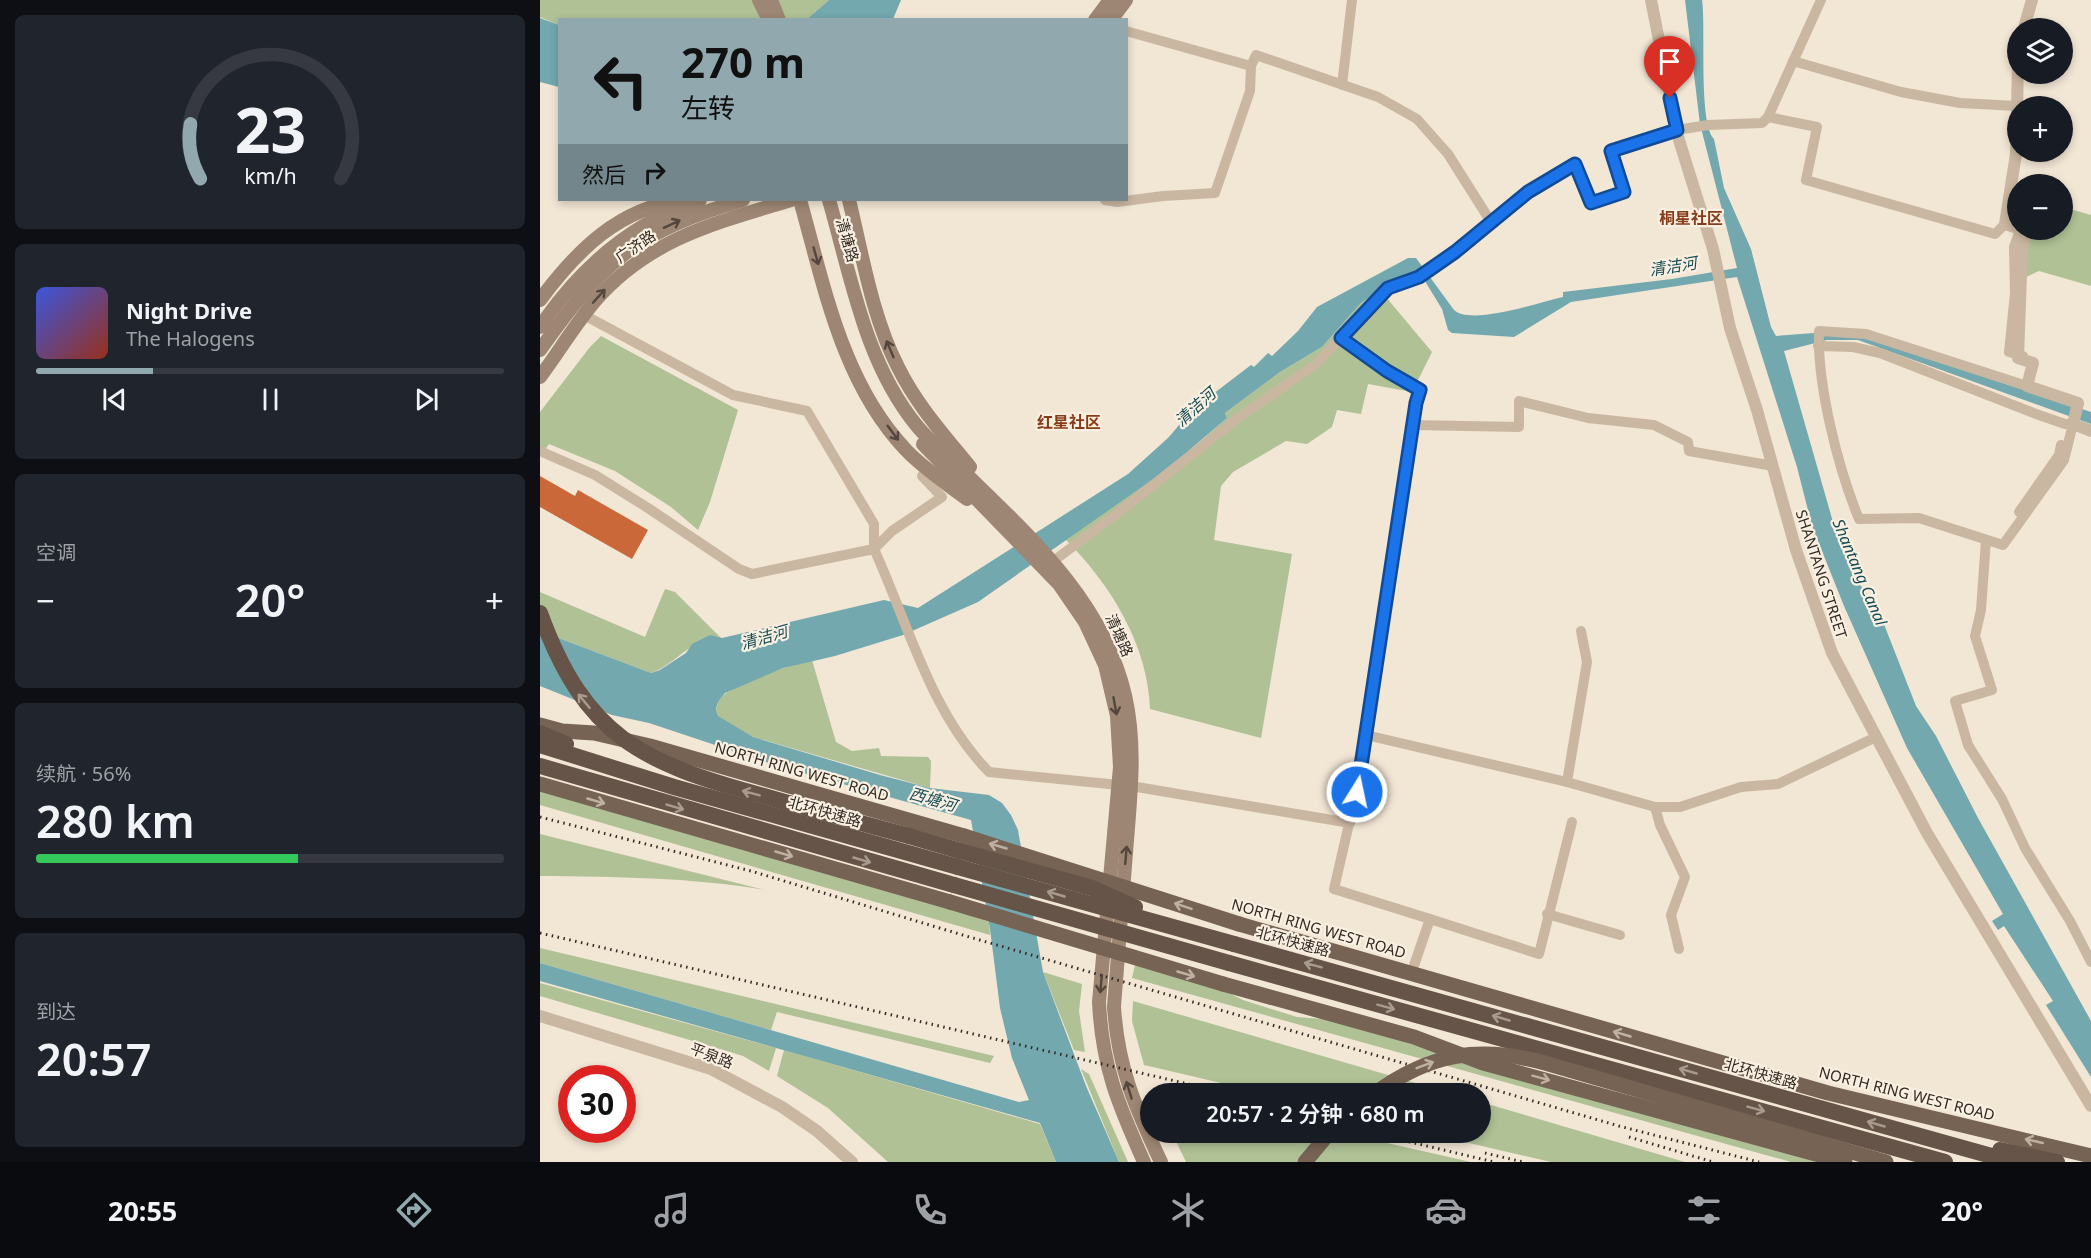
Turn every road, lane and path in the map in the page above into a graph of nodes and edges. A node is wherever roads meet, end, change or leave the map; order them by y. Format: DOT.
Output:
graph roads {
  1 [pos="759,0"];
  2 [pos="771,0"];
  3 [pos="1110,0"];
  4 [pos="1126,0"];
  5 [pos="1352,0"];
  6 [pos="1651,0"];
  7 [pos="1821,0"];
  8 [pos="2032,0"];
  9 [pos="768,18"];
  10 [pos="778,18"];
  11 [pos="1096,18"];
  12 [pos="1112,18"];
  13 [pos="2027,18"];
  14 [pos="1128,32"];
  15 [pos="1793,60"];
  16 [pos="1251,66"];
  17 [pos="1342,85"];
  18 [pos="2007,105"];
  19 [pos="1768,117"];
  20 [pos="1677,130"];
  21 [pos="678,201"];
  22 [pos="698,201"];
  23 [pos="740,201"];
  24 [pos="787,201"];
  25 [pos="800,201"];
  26 [pos="819,201"];
  27 [pos="829,201"];
  28 [pos="849,201"];
  29 [pos="1111,201"];
  30 [pos="1128,201"];
  31 [pos="1128,201"];
  32 [pos="1491,222"];
  33 [pos="2007,231"];
  34 [pos="2024,240"];
  35 [pos="540,300"];
  36 [pos="584,315"];
  37 [pos="540,327"];
  38 [pos="1341,338"];
  39 [pos="1818,345"];
  40 [pos="540,350"];
  41 [pos="540,377"];
  42 [pos="2026,383"];
  43 [pos="2071,423"];
  44 [pos="1413,425"];
  45 [pos="914,430"];
  46 [pos="2091,431"];
  47 [pos="540,451"];
  48 [pos="1773,466"];
  49 [pos="928,470"];
  50 [pos="1004,520"];
  51 [pos="1986,540"];
  52 [pos="2003,540"];
  53 [pos="874,549"];
  54 [pos="1047,561"];
  55 [pos="540,613"];
  56 [pos="1581,631"];
  57 [pos="540,719"];
  58 [pos="540,725"];
  59 [pos="540,733"];
  60 [pos="594,733"];
  61 [pos="1366,735"];
  62 [pos="1876,736"];
  63 [pos="540,746"];
  64 [pos="540,766"];
  65 [pos="1567,782"];
  66 [pos="540,784"];
  67 [pos="1125,785"];
  68 [pos="730,803"];
  69 [pos="1655,807"];
  70 [pos="1572,822"];
  71 [pos="1350,824"];
  72 [pos="961,851"];
  73 [pos="952,893"];
  74 [pos="1547,914"];
  75 [pos="1430,920"];
  76 [pos="1620,934"];
  77 [pos="1679,949"];
  78 [pos="2091,962"];
  79 [pos="1411,974"];
  80 [pos="540,1016"];
  81 [pos="1391,1083"];
  82 [pos="2091,1106"];
  83 [pos="1918,1136"];
  84 [pos="1321,1143"];
  85 [pos="2091,1155"];
  86 [pos="852,1162"];
  87 [pos="1144,1162"];
  88 [pos="1161,1162"];
  89 [pos="1305,1162"];
  90 [pos="1845,1162"];
  91 [pos="1886,1162"];
  92 [pos="1945,1162"];
  93 [pos="2013,1162"];
  94 [pos="2057,1162"];
  1 -- 9 [label="main road"];
  2 -- 10 [label="main road"];
  3 -- 11 [label="main road"];
  4 -- 12 [label="main road"];
  5 -- 17 [label="street"];
  6 -- 20 [label="street, SHANTANG STREET"];
  7 -- 15 [label="street"];
  8 -- 13 [label="street"];
  14 -- 16 [label="street"];
  15 -- 18 [label="street"];
  15 -- 19 [label="street"];
  16 -- 17 [label="street"];
  16 -- 30 [label="street"];
  17 -- 32 [label="street"];
  19 -- 20 [label="street"];
  19 -- 33 [label="street"];
  20 -- 32 [label="street"];
  20 -- 48 [label="street, SHANTANG STREET"];
  21 -- 35 [label="main road, 广济路"];
  22 -- 37 [label="main road, 广济路"];
  40 -- 23 [label="main road, 广济路, one-way"];
  36 -- 24 [label="main road, 广济路, one-way"];
  25 -- 49 [label="main road, one-way"];
  26 -- 45 [label="main road, 清塘路"];
  27 -- 45 [label="main road, 清塘路"];
  50 -- 28 [label="main road, one-way"];
  29 -- 31 [label="street"];
  32 -- 38 [label="street"];
  34 -- 42 [label="street"];
  36 -- 41 [label="main road, 广济路"];
  36 -- 53 [label="street"];
  38 -- 44 [label="street"];
  38 -- 54 [label="street"];
  39 -- 42 [label="street"];
  39 -- 43 [label="street"];
  39 -- 51 [label="street"];
  42 -- 43 [label="street"];
  43 -- 46 [label="street"];
  43 -- 51 [label="street"];
  43 -- 52 [label="street"];
  44 -- 48 [label="street"];
  44 -- 61 [label="street"];
  45 -- 50 [label="main road, 清塘路"];
  47 -- 53 [label="street"];
  48 -- 62 [label="street, SHANTANG STREET"];
  49 -- 50 [label="main road"];
  49 -- 53 [label="street"];
  50 -- 54 [label="main road, 清塘路"];
  51 -- 78 [label="street"];
  53 -- 67 [label="street"];
  54 -- 67 [label="main road, 清塘路"];
  72 -- 55 [label="highway, one-way, bridge"];
  56 -- 65 [label="street"];
  57 -- 60 [label="main road"];
  58 -- 60 [label="main road, NORTH RING WEST ROAD"];
  59 -- 68 [label="highway"];
  60 -- 72 [label="main road, NORTH RING WEST ROAD"];
  61 -- 65 [label="street"];
  61 -- 71 [label="street"];
  62 -- 69 [label="street"];
  62 -- 82 [label="street, SHANTANG STREET"];
  63 -- 68 [label="highway"];
  64 -- 73 [label="highway, one-way"];
  65 -- 69 [label="street"];
  66 -- 73 [label="main road, one-way"];
  67 -- 71 [label="street"];
  67 -- 87 [label="main road, 清塘路, one-way"];
  88 -- 67 [label="main road, 清塘路, one-way"];
  68 -- 72 [label="highway, 北环快速路"];
  69 -- 77 [label="street"];
  70 -- 74 [label="street"];
  71 -- 75 [label="street"];
  79 -- 72 [label="main road, NORTH RING WEST ROAD, one-way, bridge"];
  83 -- 72 [label="highway, 北环快速路, one-way, bridge"];
  73 -- 90 [label="main road, one-way, bridge"];
  73 -- 92 [label="highway, one-way, bridge"];
  74 -- 75 [label="street"];
  74 -- 76 [label="street"];
  75 -- 79 [label="street"];
  85 -- 79 [label="main road, NORTH RING WEST ROAD, one-way"];
  80 -- 86 [label="street, 平泉路"];
  81 -- 91 [label="main road, one-way, bridge"];
  83 -- 93 [label="highway, 北环快速路"];
  83 -- 94 [label="highway"];
  84 -- 89 [label="main road"];
}
